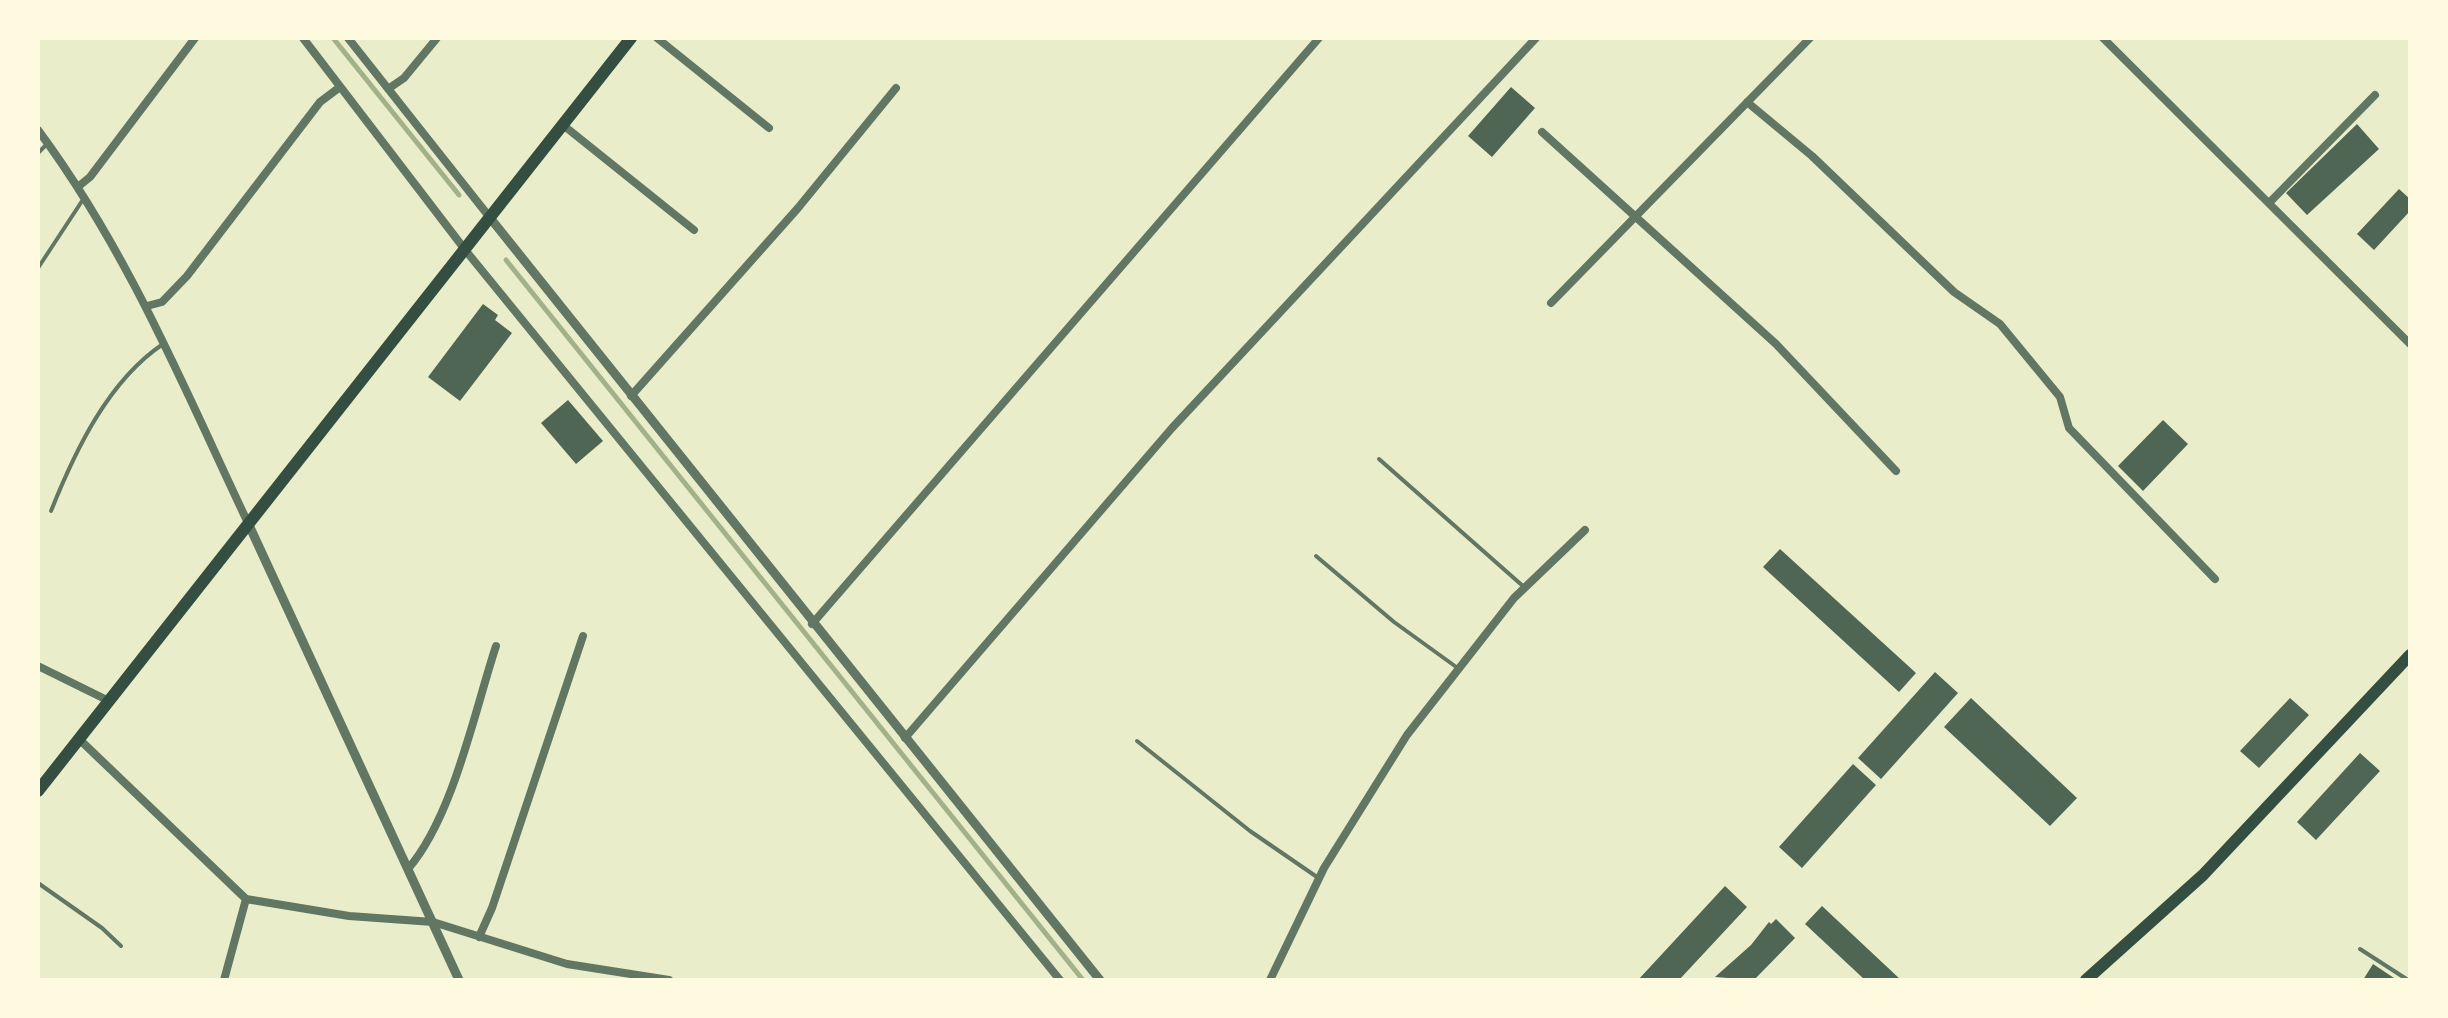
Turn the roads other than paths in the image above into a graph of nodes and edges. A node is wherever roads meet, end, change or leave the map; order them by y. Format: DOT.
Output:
graph roads {
  1 [pos="195,38"];
  2 [pos="303,38"];
  3 [pos="348,38"];
  4 [pos="437,38"];
  5 [pos="631,38"];
  6 [pos="657,38"];
  7 [pos="1319,38"];
  8 [pos="1536,38"];
  9 [pos="1810,38"];
  10 [pos="2103,38"];
  11 [pos="340,87"];
  12 [pos="896,88"];
  13 [pos="388,89"];
  14 [pos="2375,95"];
  15 [pos="1747,102"];
  16 [pos="563,125"];
  17 [pos="769,128"];
  18 [pos="38,130"];
  19 [pos="1542,132"];
  20 [pos="48,144"];
  21 [pos="38,153"];
  22 [pos="79,186"];
  23 [pos="86,196"];
  24 [pos="2269,203"];
  25 [pos="1635,215"];
  26 [pos="491,219"];
  27 [pos="694,230"];
  28 [pos="466,251"];
  29 [pos="38,268"];
  30 [pos="1551,303"];
  31 [pos="147,306"];
  32 [pos="163,344"];
  33 [pos="2410,344"];
  34 [pos="631,396"];
  35 [pos="1379,459"];
  36 [pos="1896,471"];
  37 [pos="51,511"];
  38 [pos="248,523"];
  39 [pos="1585,530"];
  40 [pos="1316,556"];
  41 [pos="2215,579"];
  42 [pos="1524,587"];
  43 [pos="812,624"];
  44 [pos="583,636"];
  45 [pos="496,646"];
  46 [pos="2410,655"];
  47 [pos="38,666"];
  48 [pos="1459,669"];
  49 [pos="109,701"];
  50 [pos="905,738"];
  51 [pos="79,739"];
  52 [pos="1137,741"];
  53 [pos="38,791"];
  54 [pos="408,869"];
  55 [pos="1319,878"];
  56 [pos="38,883"];
  57 [pos="246,899"];
  58 [pos="433,922"];
  59 [pos="479,937"];
  60 [pos="121,946"];
  61 [pos="2360,949"];
  62 [pos="224,980"];
  63 [pos="459,980"];
  64 [pos="669,980"];
  65 [pos="1060,980"];
  66 [pos="1100,980"];
  67 [pos="1270,980"];
  68 [pos="2086,980"];
  69 [pos="2408,980"];
  1 -- 22 [label="street"];
  2 -- 11 [label="street"];
  3 -- 13 [label="street"];
  4 -- 13 [label="street"];
  5 -- 16 [label="main road"];
  6 -- 17 [label="street"];
  7 -- 43 [label="street"];
  8 -- 50 [label="street"];
  9 -- 15 [label="street"];
  10 -- 24 [label="street"];
  11 -- 28 [label="street"];
  11 -- 31 [label="street"];
  12 -- 34 [label="street"];
  13 -- 26 [label="street"];
  14 -- 24 [label="street"];
  15 -- 25 [label="street"];
  15 -- 41 [label="street"];
  16 -- 26 [label="main road"];
  16 -- 27 [label="street"];
  18 -- 20 [label="street"];
  19 -- 25 [label="street"];
  20 -- 21 [label="lane"];
  20 -- 22 [label="street"];
  22 -- 23 [label="street"];
  23 -- 29 [label="lane"];
  23 -- 31 [label="street"];
  24 -- 33 [label="street"];
  25 -- 30 [label="street"];
  25 -- 36 [label="street"];
  26 -- 28 [label="main road"];
  26 -- 34 [label="street"];
  28 -- 38 [label="main road"];
  28 -- 65 [label="street"];
  31 -- 32 [label="street"];
  32 -- 37 [label="lane"];
  32 -- 38 [label="street"];
  34 -- 43 [label="street"];
  35 -- 42 [label="lane"];
  38 -- 49 [label="main road"];
  38 -- 54 [label="street"];
  39 -- 42 [label="street"];
  40 -- 48 [label="lane"];
  42 -- 48 [label="street"];
  43 -- 50 [label="street"];
  44 -- 59 [label="street"];
  45 -- 54 [label="street"];
  46 -- 68 [label="main road"];
  47 -- 49 [label="street"];
  48 -- 55 [label="street"];
  49 -- 51 [label="main road"];
  50 -- 66 [label="street"];
  51 -- 53 [label="main road"];
  51 -- 57 [label="street"];
  52 -- 55 [label="lane"];
  54 -- 58 [label="street"];
  55 -- 67 [label="street"];
  56 -- 60 [label="lane"];
  57 -- 58 [label="street"];
  57 -- 62 [label="street"];
  58 -- 59 [label="street"];
  58 -- 63 [label="street"];
  59 -- 64 [label="street"];
  61 -- 69 [label="lane"];
}
